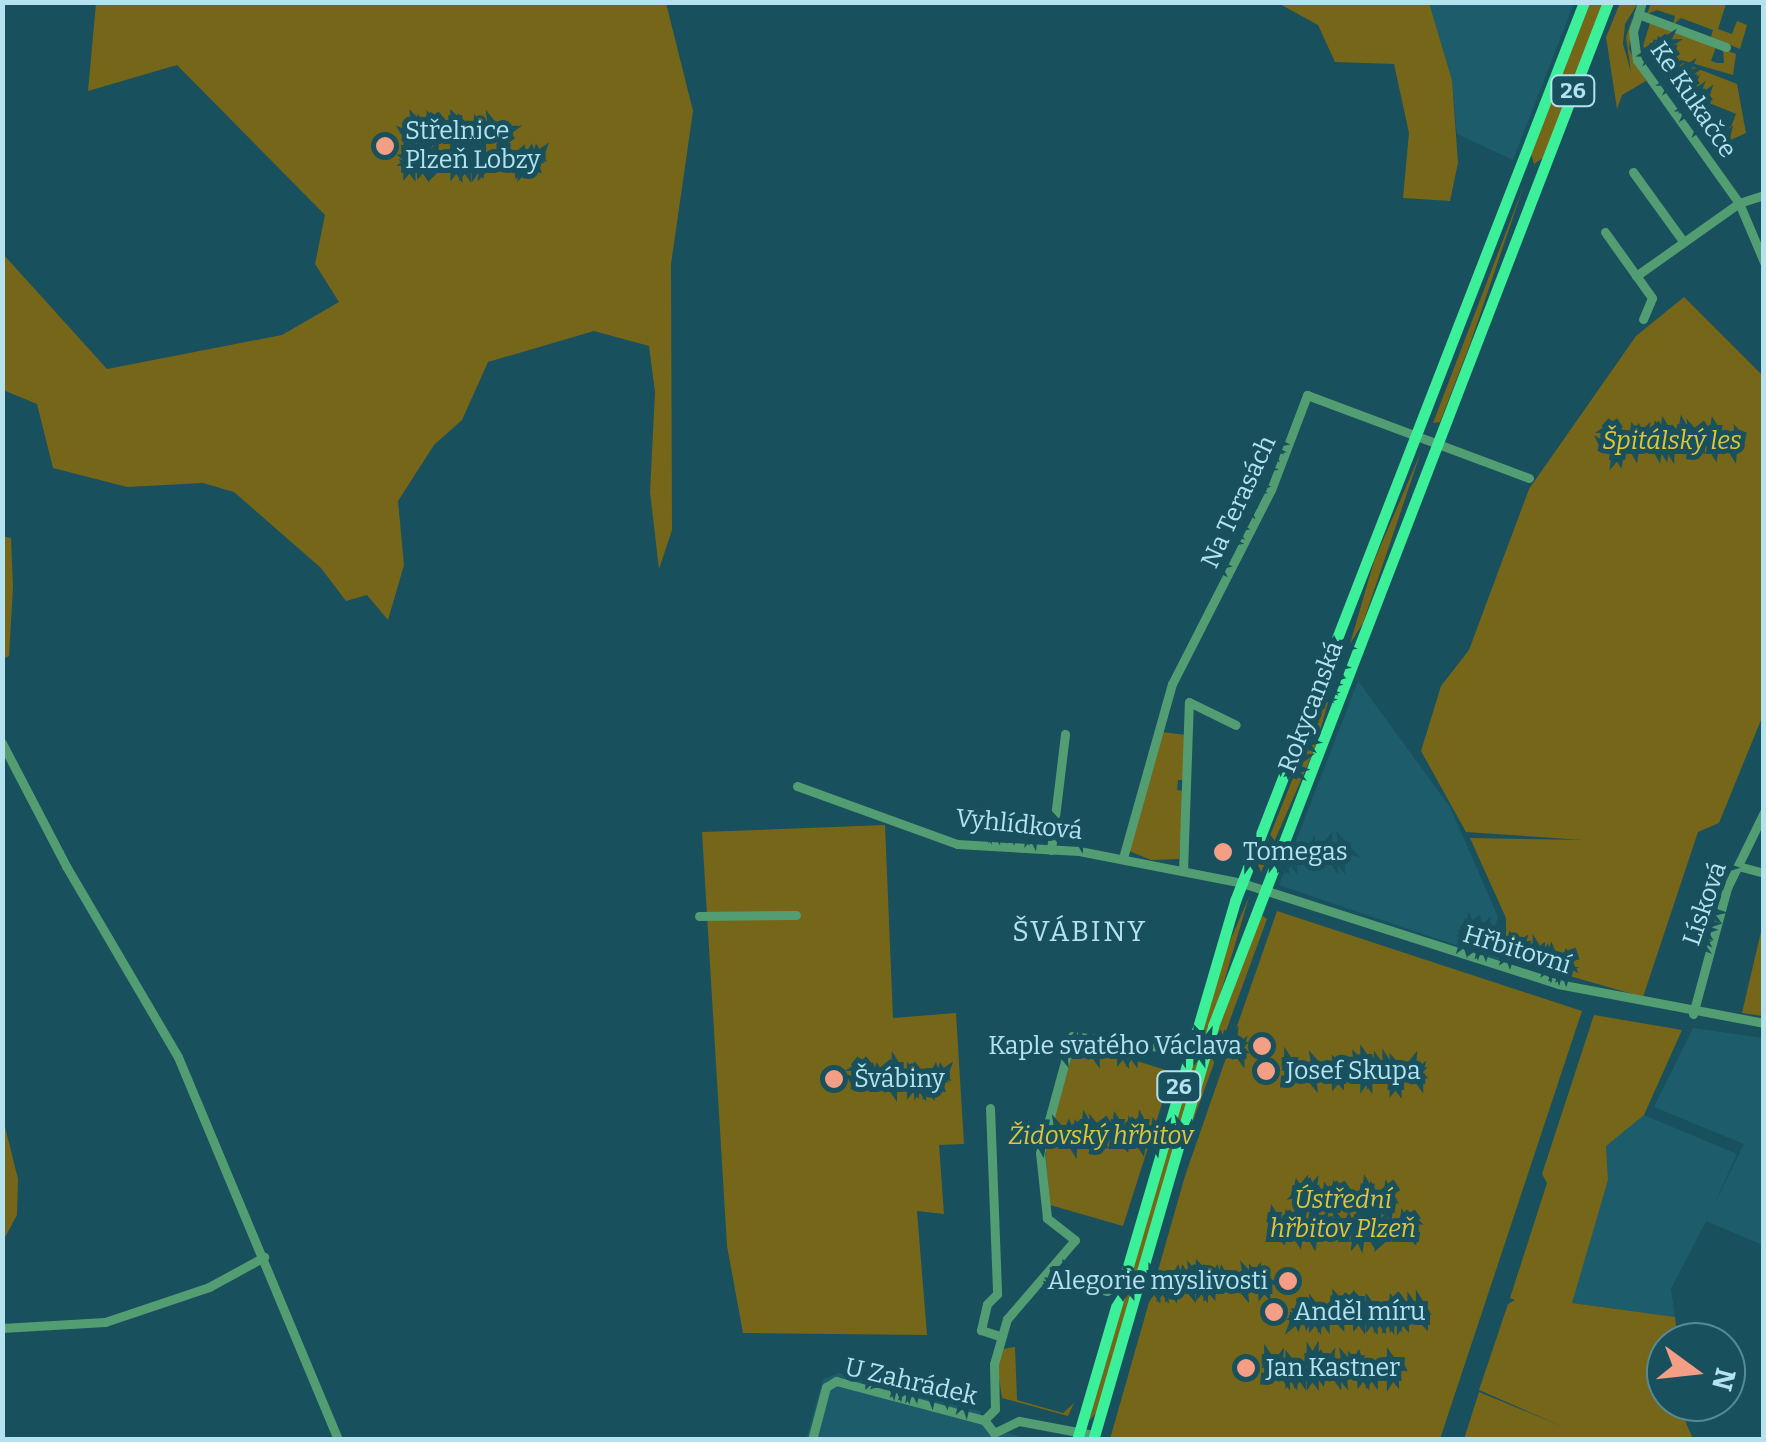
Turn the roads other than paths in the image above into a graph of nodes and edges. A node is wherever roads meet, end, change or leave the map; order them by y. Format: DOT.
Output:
graph roads {
  1 [pos="1584,2"];
  2 [pos="1608,2"];
  3 [pos="1642,2"];
  4 [pos="1638,14"];
  5 [pos="1726,47"];
  6 [pos="1632,172"];
  7 [pos="1764,196"];
  8 [pos="1739,203"];
  9 [pos="1605,232"];
  10 [pos="1683,241"];
  11 [pos="1764,262"];
  12 [pos="1636,276"];
  13 [pos="1643,319"];
  14 [pos="1417,436"];
  15 [pos="1437,443"];
  16 [pos="1528,478"];
  17 [pos="1236,725"];
  18 [pos="1065,734"];
  19 [pos="2,743"];
  20 [pos="798,786"];
  21 [pos="1764,812"];
  22 [pos="1051,850"];
  23 [pos="1123,858"];
  24 [pos="1738,866"];
  25 [pos="1183,871"];
  26 [pos="1764,873"];
  27 [pos="1242,883"];
  28 [pos="1264,890"];
  29 [pos="796,915"];
  30 [pos="700,916"];
  31 [pos="1693,1014"];
  32 [pos="1764,1023"];
  33 [pos="1183,1050"];
  34 [pos="990,1108"];
  35 [pos="264,1257"];
  36 [pos="1045,1278"];
  37 [pos="1123,1282"];
  38 [pos="2,1328"];
  39 [pos="999,1336"];
  40 [pos="996,1409"];
  41 [pos="984,1420"];
  42 [pos="1008,1422"];
  43 [pos="1079,1436"];
  44 [pos="1094,1437"];
  45 [pos="338,1440"];
  46 [pos="812,1440"];
  1 -- 14 [label="main road, Rokycanská / 26"];
  2 -- 15 [label="main road, Rokycanská / 26"];
  3 -- 4 [label="street, Ke Kukačce"];
  4 -- 5 [label="street, Ke Kukačce"];
  4 -- 8 [label="street, Ke Kukačce"];
  6 -- 10 [label="street"];
  7 -- 8 [label="street"];
  8 -- 10 [label="street"];
  8 -- 11 [label="street, Ke Kukačce"];
  9 -- 12 [label="street"];
  10 -- 12 [label="street"];
  12 -- 13 [label="street"];
  14 -- 15 [label="street"];
  14 -- 23 [label="street, Na Terasách"];
  14 -- 27 [label="main road, Rokycanská / 26"];
  15 -- 16 [label="street"];
  15 -- 28 [label="main road, Rokycanská / 26"];
  17 -- 25 [label="street"];
  18 -- 22 [label="street"];
  19 -- 35 [label="street"];
  20 -- 22 [label="street, Vyhlídková"];
  21 -- 24 [label="street, Lísková"];
  22 -- 23 [label="street, Vyhlídková"];
  23 -- 25 [label="street, Vyhlídková"];
  24 -- 26 [label="street"];
  24 -- 31 [label="street, Lísková"];
  25 -- 27 [label="street, Vyhlídková"];
  27 -- 28 [label="street, Hřbitovní"];
  27 -- 37 [label="main road, Rokycanská / 26"];
  28 -- 31 [label="street, Hřbitovní"];
  28 -- 44 [label="main road, Rokycanská / 26"];
  29 -- 30 [label="street"];
  31 -- 32 [label="street, Hřbitovní"];
  33 -- 36 [label="street"];
  34 -- 39 [label="street"];
  35 -- 38 [label="street"];
  35 -- 45 [label="street"];
  36 -- 37 [label="street"];
  36 -- 39 [label="street"];
  37 -- 43 [label="main road, Rokycanská / 26"];
  39 -- 40 [label="street"];
  40 -- 41 [label="street"];
  40 -- 42 [label="street"];
  41 -- 42 [label="street"];
  41 -- 46 [label="street, U Zahrádek"];
  42 -- 43 [label="street"];
  43 -- 44 [label="street"];
}
